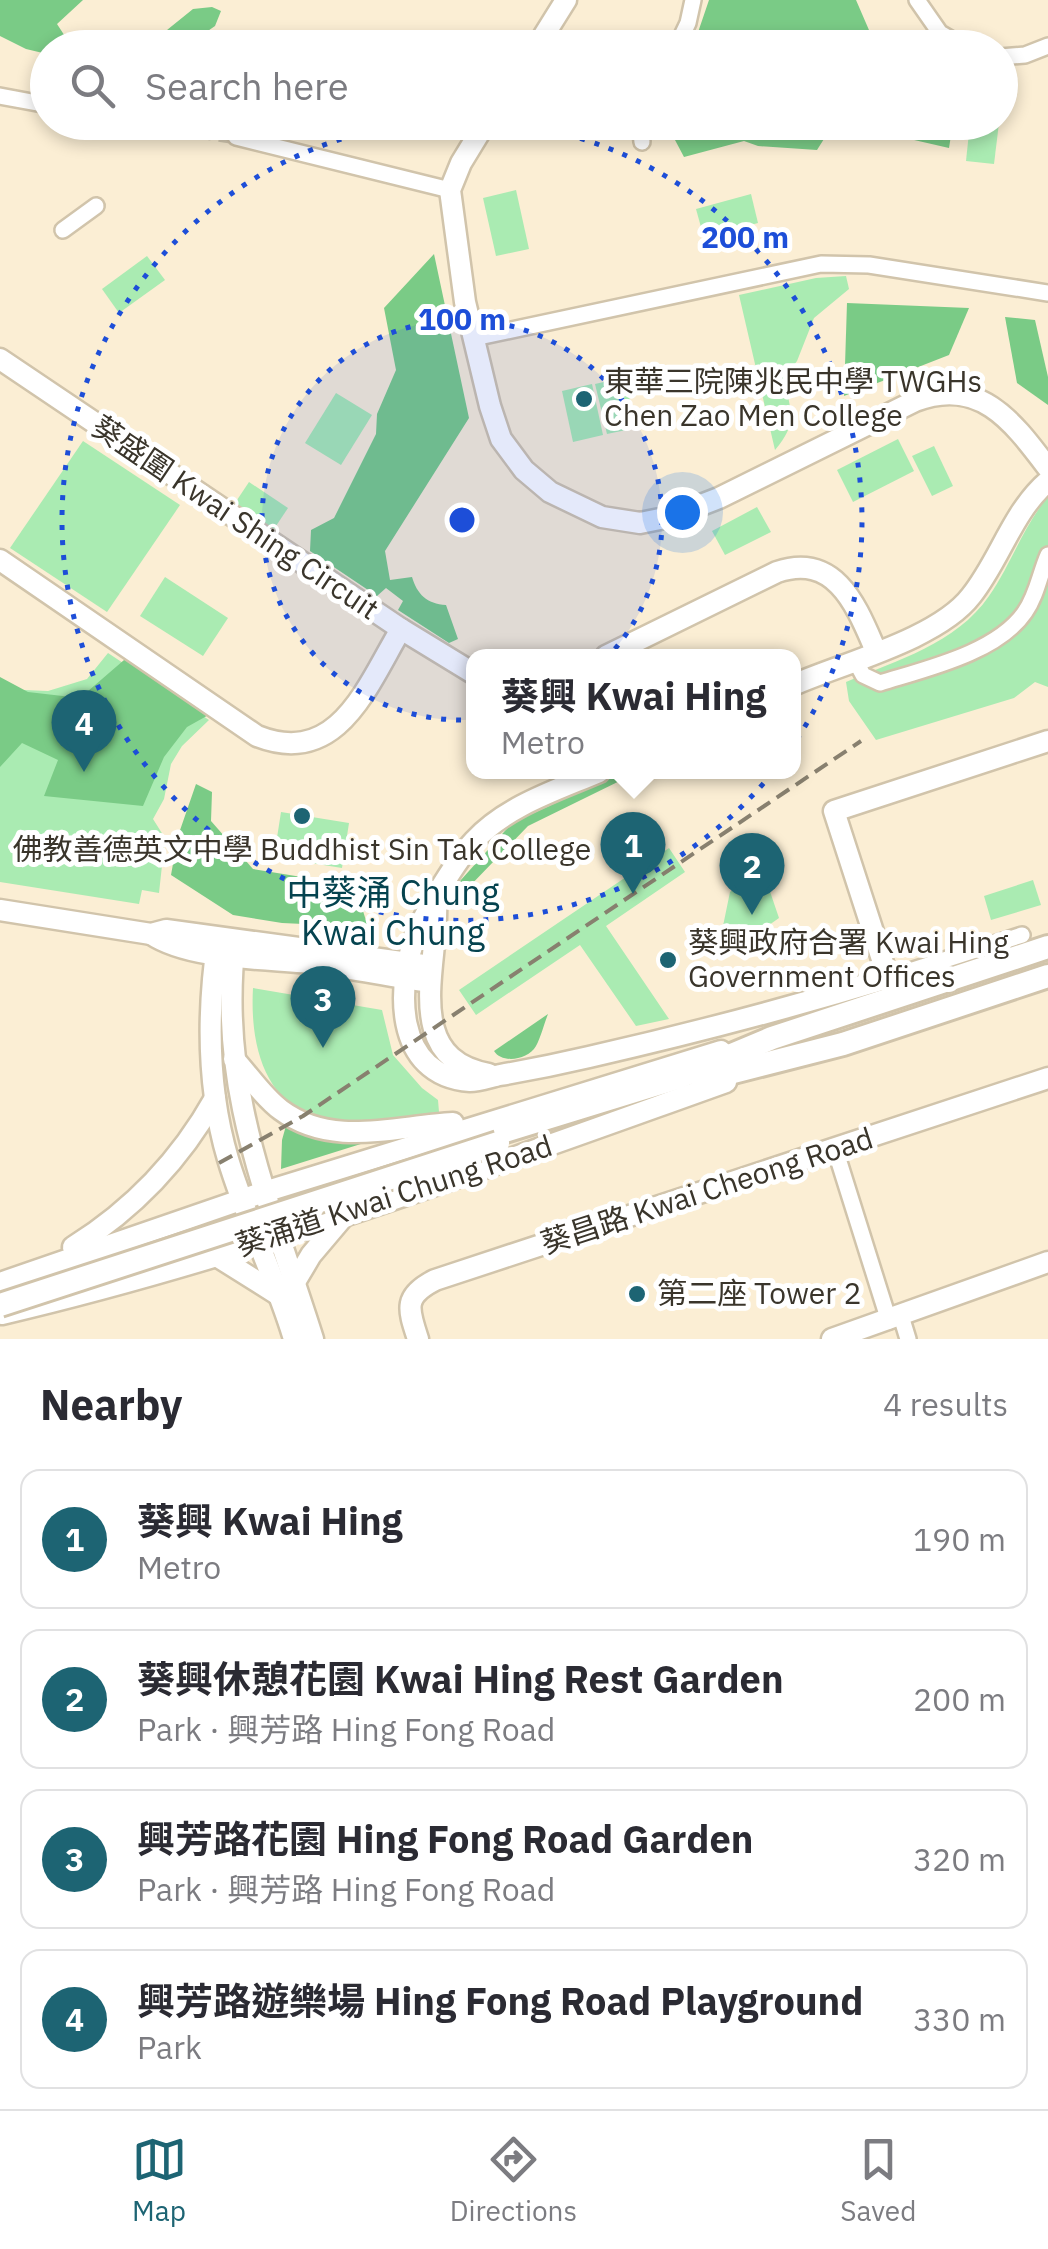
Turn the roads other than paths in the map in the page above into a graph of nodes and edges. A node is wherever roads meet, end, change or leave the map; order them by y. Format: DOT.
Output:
graph roads {
  1 [pos="566,0"];
  2 [pos="692,0"];
  3 [pos="917,0"];
  4 [pos="547,30"];
  5 [pos="685,30"];
  6 [pos="938,30"];
  7 [pos="1048,46"];
  8 [pos="1018,55"];
  9 [pos="0,96"];
  10 [pos="30,101"];
  11 [pos="248,140"];
  12 [pos="475,140"];
  13 [pos="450,190"];
  14 [pos="96,206"];
  15 [pos="63,230"];
  16 [pos="1048,293"];
  17 [pos="474,338"];
  18 [pos="0,358"];
  19 [pos="1009,419"];
  20 [pos="1048,446"];
  21 [pos="1048,468"];
  22 [pos="1048,481"];
  23 [pos="1018,517"];
  24 [pos="1048,555"];
  25 [pos="0,560"];
  26 [pos="400,629"];
  27 [pos="620,649"];
  28 [pos="876,652"];
  29 [pos="855,660"];
  30 [pos="466,669"];
  31 [pos="801,682"];
  32 [pos="1048,740"];
  33 [pos="583,779"];
  34 [pos="436,902"];
  35 [pos="0,910"];
  36 [pos="1022,935"];
  37 [pos="225,947"];
  38 [pos="1048,947"];
  39 [pos="407,971"];
  40 [pos="430,974"];
  41 [pos="1048,976"];
  42 [pos="888,978"];
  43 [pos="234,1058"];
  44 [pos="783,1060"];
  45 [pos="498,1076"];
  46 [pos="1048,1078"];
  47 [pos="215,1098"];
  48 [pos="493,1133"];
  49 [pos="835,1149"];
  50 [pos="264,1192"];
  51 [pos="242,1200"];
  52 [pos="346,1214"];
  53 [pos="269,1238"];
  54 [pos="214,1255"];
  55 [pos="1048,1262"];
  56 [pos="47,1264"];
  57 [pos="0,1283"];
  58 [pos="287,1289"];
  59 [pos="0,1296"];
  60 [pos="0,1304"];
  61 [pos="0,1315"];
  62 [pos="895,1318"];
  63 [pos="294,1339"];
  64 [pos="313,1339"];
  65 [pos="418,1339"];
  66 [pos="832,1339"];
  67 [pos="908,1339"];
  1 -- 4 [label="street"];
  2 -- 5 [label="street"];
  3 -- 6 [label="street"];
  7 -- 8 [label="street"];
  9 -- 10 [label="street"];
  11 -- 13 [label="street"];
  12 -- 13 [label="street"];
  13 -- 17 [label="street"];
  14 -- 15 [label="street"];
  16 -- 17 [label="street"];
  17 -- 19 [label="street"];
  18 -- 26 [label="street, 葵盛圍 Kwai Shing Circuit"];
  19 -- 20 [label="street"];
  19 -- 21 [label="street"];
  19 -- 23 [label="street"];
  22 -- 23 [label="street"];
  23 -- 28 [label="street"];
  24 -- 29 [label="street"];
  25 -- 26 [label="street"];
  26 -- 30 [label="street, 葵盛圍 Kwai Shing Circuit"];
  27 -- 28 [label="street"];
  28 -- 29 [label="street"];
  29 -- 31 [label="street"];
  32 -- 42 [label="street"];
  33 -- 34 [label="street"];
  34 -- 39 [label="street"];
  34 -- 40 [label="street"];
  35 -- 37 [label="street"];
  36 -- 42 [label="street"];
  37 -- 39 [label="street"];
  37 -- 43 [label="street"];
  37 -- 47 [label="street"];
  38 -- 48 [label="main road, 葵涌道 Kwai Chung Road"];
  39 -- 40 [label="street"];
  39 -- 45 [label="street"];
  40 -- 45 [label="street"];
  41 -- 44 [label="main road, 葵涌道 Kwai Chung Road"];
  42 -- 45 [label="street"];
  43 -- 48 [label="street"];
  43 -- 50 [label="street"];
  44 -- 48 [label="main road, 葵涌道 Kwai Chung Road"];
  44 -- 52 [label="street, 葵涌道 Kwai Chung Road"];
  46 -- 49 [label="street, 葵昌路 Kwai Cheong Road"];
  47 -- 51 [label="street"];
  47 -- 56 [label="street"];
  48 -- 50 [label="street, 葵涌道 Kwai Chung Road"];
  48 -- 59 [label="main road, 葵涌道 Kwai Chung Road"];
  48 -- 60 [label="main road, 葵涌道 Kwai Chung Road, bridge"];
  49 -- 62 [label="street"];
  49 -- 65 [label="street, 葵昌路 Kwai Cheong Road"];
  50 -- 51 [label="street, 葵涌道 Kwai Chung Road"];
  50 -- 53 [label="street"];
  51 -- 53 [label="street"];
  51 -- 56 [label="street, 葵涌道 Kwai Chung Road"];
  52 -- 53 [label="street, 葵涌道 Kwai Chung Road"];
  52 -- 58 [label="street"];
  53 -- 54 [label="street, 葵涌道 Kwai Chung Road"];
  53 -- 58 [label="street"];
  54 -- 58 [label="street"];
  54 -- 61 [label="street, 葵涌道 Kwai Chung Road"];
  55 -- 62 [label="street"];
  56 -- 57 [label="street, 葵涌道 Kwai Chung Road"];
  58 -- 63 [label="street"];
  58 -- 64 [label="street"];
  62 -- 66 [label="street"];
  62 -- 67 [label="street"];
}
